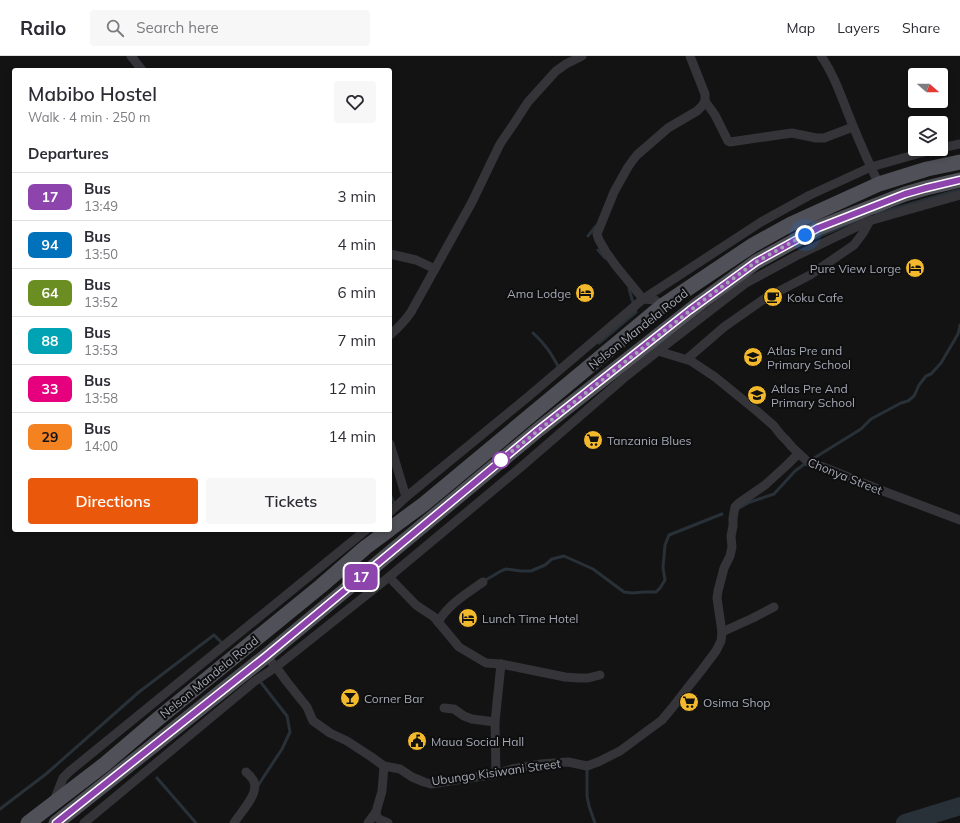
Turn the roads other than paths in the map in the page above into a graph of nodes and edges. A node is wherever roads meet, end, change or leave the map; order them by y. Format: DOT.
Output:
graph roads {
  1 [pos="131,56"];
  2 [pos="582,56"];
  3 [pos="690,56"];
  4 [pos="821,56"];
  5 [pos="140,68"];
  6 [pos="705,101"];
  7 [pos="853,127"];
  8 [pos="960,144"];
  9 [pos="948,147"];
  10 [pos="910,156"];
  11 [pos="960,162"];
  12 [pos="871,167"];
  13 [pos="960,180"];
  14 [pos="879,184"];
  15 [pos="960,195"];
  16 [pos="868,215"];
  17 [pos="392,254"];
  18 [pos="435,269"];
  19 [pos="643,299"];
  20 [pos="662,306"];
  21 [pos="392,333"];
  22 [pos="653,347"];
  23 [pos="687,359"];
  24 [pos="392,451"];
  25 [pos="798,454"];
  26 [pos="406,497"];
  27 [pos="392,510"];
  28 [pos="958,516"];
  29 [pos="392,528"];
  30 [pos="364,532"];
  31 [pos="387,532"];
  32 [pos="389,577"];
  33 [pos="483,582"];
  34 [pos="774,607"];
  35 [pos="438,622"];
  36 [pos="722,632"];
  37 [pos="266,656"];
  38 [pos="501,664"];
  39 [pos="276,667"];
  40 [pos="600,675"];
  41 [pos="444,708"];
  42 [pos="495,722"];
  43 [pos="384,766"];
  44 [pos="246,772"];
  45 [pos="496,774"];
  46 [pos="53,804"];
  47 [pos="376,812"];
  48 [pos="28,823"];
  49 [pos="56,823"];
  50 [pos="84,823"];
  51 [pos="234,823"];
  52 [pos="368,823"];
  53 [pos="388,823"];
  1 -- 5 [label="street"];
  2 -- 18 [label="street"];
  3 -- 6 [label="street"];
  4 -- 7 [label="street"];
  6 -- 7 [label="street"];
  6 -- 19 [label="street"];
  7 -- 12 [label="street"];
  8 -- 9 [label="street"];
  10 -- 12 [label="street"];
  11 -- 14 [label="main road, Nelson Mandela Road"];
  12 -- 14 [label="street"];
  12 -- 19 [label="street"];
  13 -- 16 [label="main road, Nelson Mandela Road"];
  14 -- 20 [label="main road, Nelson Mandela Road"];
  15 -- 16 [label="street"];
  16 -- 22 [label="main road, Nelson Mandela Road"];
  16 -- 23 [label="street"];
  17 -- 18 [label="street"];
  18 -- 21 [label="street"];
  19 -- 20 [label="street"];
  19 -- 26 [label="street"];
  20 -- 29 [label="main road, Nelson Mandela Road"];
  22 -- 23 [label="street, Chonya Street"];
  22 -- 32 [label="street"];
  22 -- 37 [label="main road, Nelson Mandela Road"];
  23 -- 25 [label="street, Chonya Street"];
  24 -- 26 [label="street"];
  25 -- 28 [label="street, Chonya Street"];
  25 -- 36 [label="street, Ubungo Kisiwani Street"];
  26 -- 27 [label="street"];
  30 -- 46 [label="street"];
  31 -- 46 [label="main road, Nelson Mandela Road"];
  32 -- 35 [label="street"];
  32 -- 39 [label="street"];
  33 -- 35 [label="street"];
  34 -- 36 [label="street"];
  35 -- 38 [label="street"];
  36 -- 45 [label="street, Ubungo Kisiwani Street"];
  37 -- 39 [label="street, Ubungo Kisiwani Street"];
  37 -- 49 [label="main road, Nelson Mandela Road"];
  38 -- 40 [label="street"];
  38 -- 42 [label="street"];
  39 -- 43 [label="street, Ubungo Kisiwani Street"];
  39 -- 50 [label="street"];
  41 -- 42 [label="street"];
  42 -- 45 [label="street"];
  43 -- 45 [label="street, Ubungo Kisiwani Street"];
  43 -- 47 [label="street"];
  44 -- 51 [label="street"];
  46 -- 48 [label="main road, Nelson Mandela Road"];
  47 -- 52 [label="street"];
  47 -- 53 [label="street"];
}
